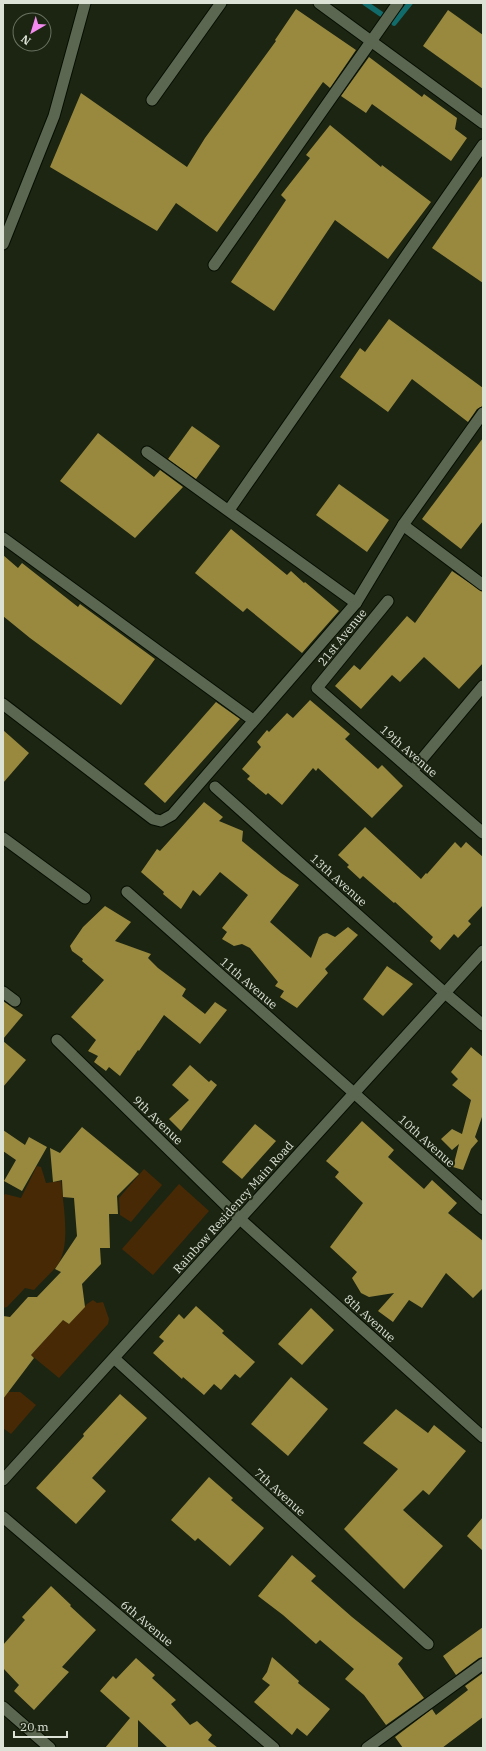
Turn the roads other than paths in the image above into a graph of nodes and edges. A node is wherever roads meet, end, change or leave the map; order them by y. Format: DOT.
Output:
graph roads {
  1 [pos="85,3"];
  2 [pos="221,3"];
  3 [pos="319,3"];
  4 [pos="398,3"];
  5 [pos="370,41"];
  6 [pos="152,100"];
  7 [pos="483,123"];
  8 [pos="483,145"];
  9 [pos="3,244"];
  10 [pos="214,265"];
  11 [pos="483,413"];
  12 [pos="147,452"];
  13 [pos="229,510"];
  14 [pos="403,525"];
  15 [pos="3,538"];
  16 [pos="483,585"];
  17 [pos="388,601"];
  18 [pos="356,603"];
  19 [pos="483,686"];
  20 [pos="317,688"];
  21 [pos="3,704"];
  22 [pos="254,720"];
  23 [pos="412,771"];
  24 [pos="215,787"];
  25 [pos="483,833"];
  26 [pos="3,838"];
  27 [pos="127,892"];
  28 [pos="85,898"];
  29 [pos="483,951"];
  30 [pos="3,992"];
  31 [pos="445,993"];
  32 [pos="15,1001"];
  33 [pos="483,1025"];
  34 [pos="57,1040"];
  35 [pos="354,1093"];
  36 [pos="483,1209"];
  37 [pos="240,1219"];
  38 [pos="114,1359"];
  39 [pos="483,1437"];
  40 [pos="3,1480"];
  41 [pos="3,1517"];
  42 [pos="428,1644"];
  43 [pos="483,1664"];
  44 [pos="3,1707"];
  45 [pos="50,1748"];
  46 [pos="274,1748"];
  47 [pos="367,1748"];
  1 -- 9 [label="street"];
  2 -- 6 [label="street"];
  3 -- 5 [label="street"];
  4 -- 5 [label="street"];
  5 -- 7 [label="street"];
  5 -- 10 [label="street"];
  8 -- 13 [label="street"];
  11 -- 14 [label="street"];
  12 -- 13 [label="street"];
  13 -- 18 [label="street"];
  14 -- 16 [label="street"];
  14 -- 18 [label="street"];
  15 -- 22 [label="street"];
  17 -- 20 [label="street, 21st Avenue"];
  18 -- 22 [label="street"];
  19 -- 23 [label="street"];
  20 -- 23 [label="street, 19th Avenue"];
  21 -- 22 [label="street"];
  23 -- 25 [label="street, 19th Avenue"];
  24 -- 31 [label="street, 13th Avenue"];
  26 -- 28 [label="street"];
  27 -- 35 [label="street, 11th Avenue"];
  29 -- 31 [label="street, Rainbow Residency Main Road"];
  30 -- 32 [label="street"];
  31 -- 33 [label="street, 13th Avenue"];
  31 -- 35 [label="street, Rainbow Residency Main Road"];
  34 -- 37 [label="street, 9th Avenue"];
  35 -- 36 [label="street, 10th Avenue"];
  35 -- 37 [label="street, Rainbow Residency Main Road"];
  37 -- 38 [label="street, Rainbow Residency Main Road"];
  37 -- 39 [label="street, 8th Avenue"];
  38 -- 40 [label="street, Rainbow Residency Main Road"];
  38 -- 42 [label="street, 7th Avenue"];
  41 -- 46 [label="street, 6th Avenue"];
  43 -- 47 [label="street"];
  44 -- 45 [label="street"];
}
